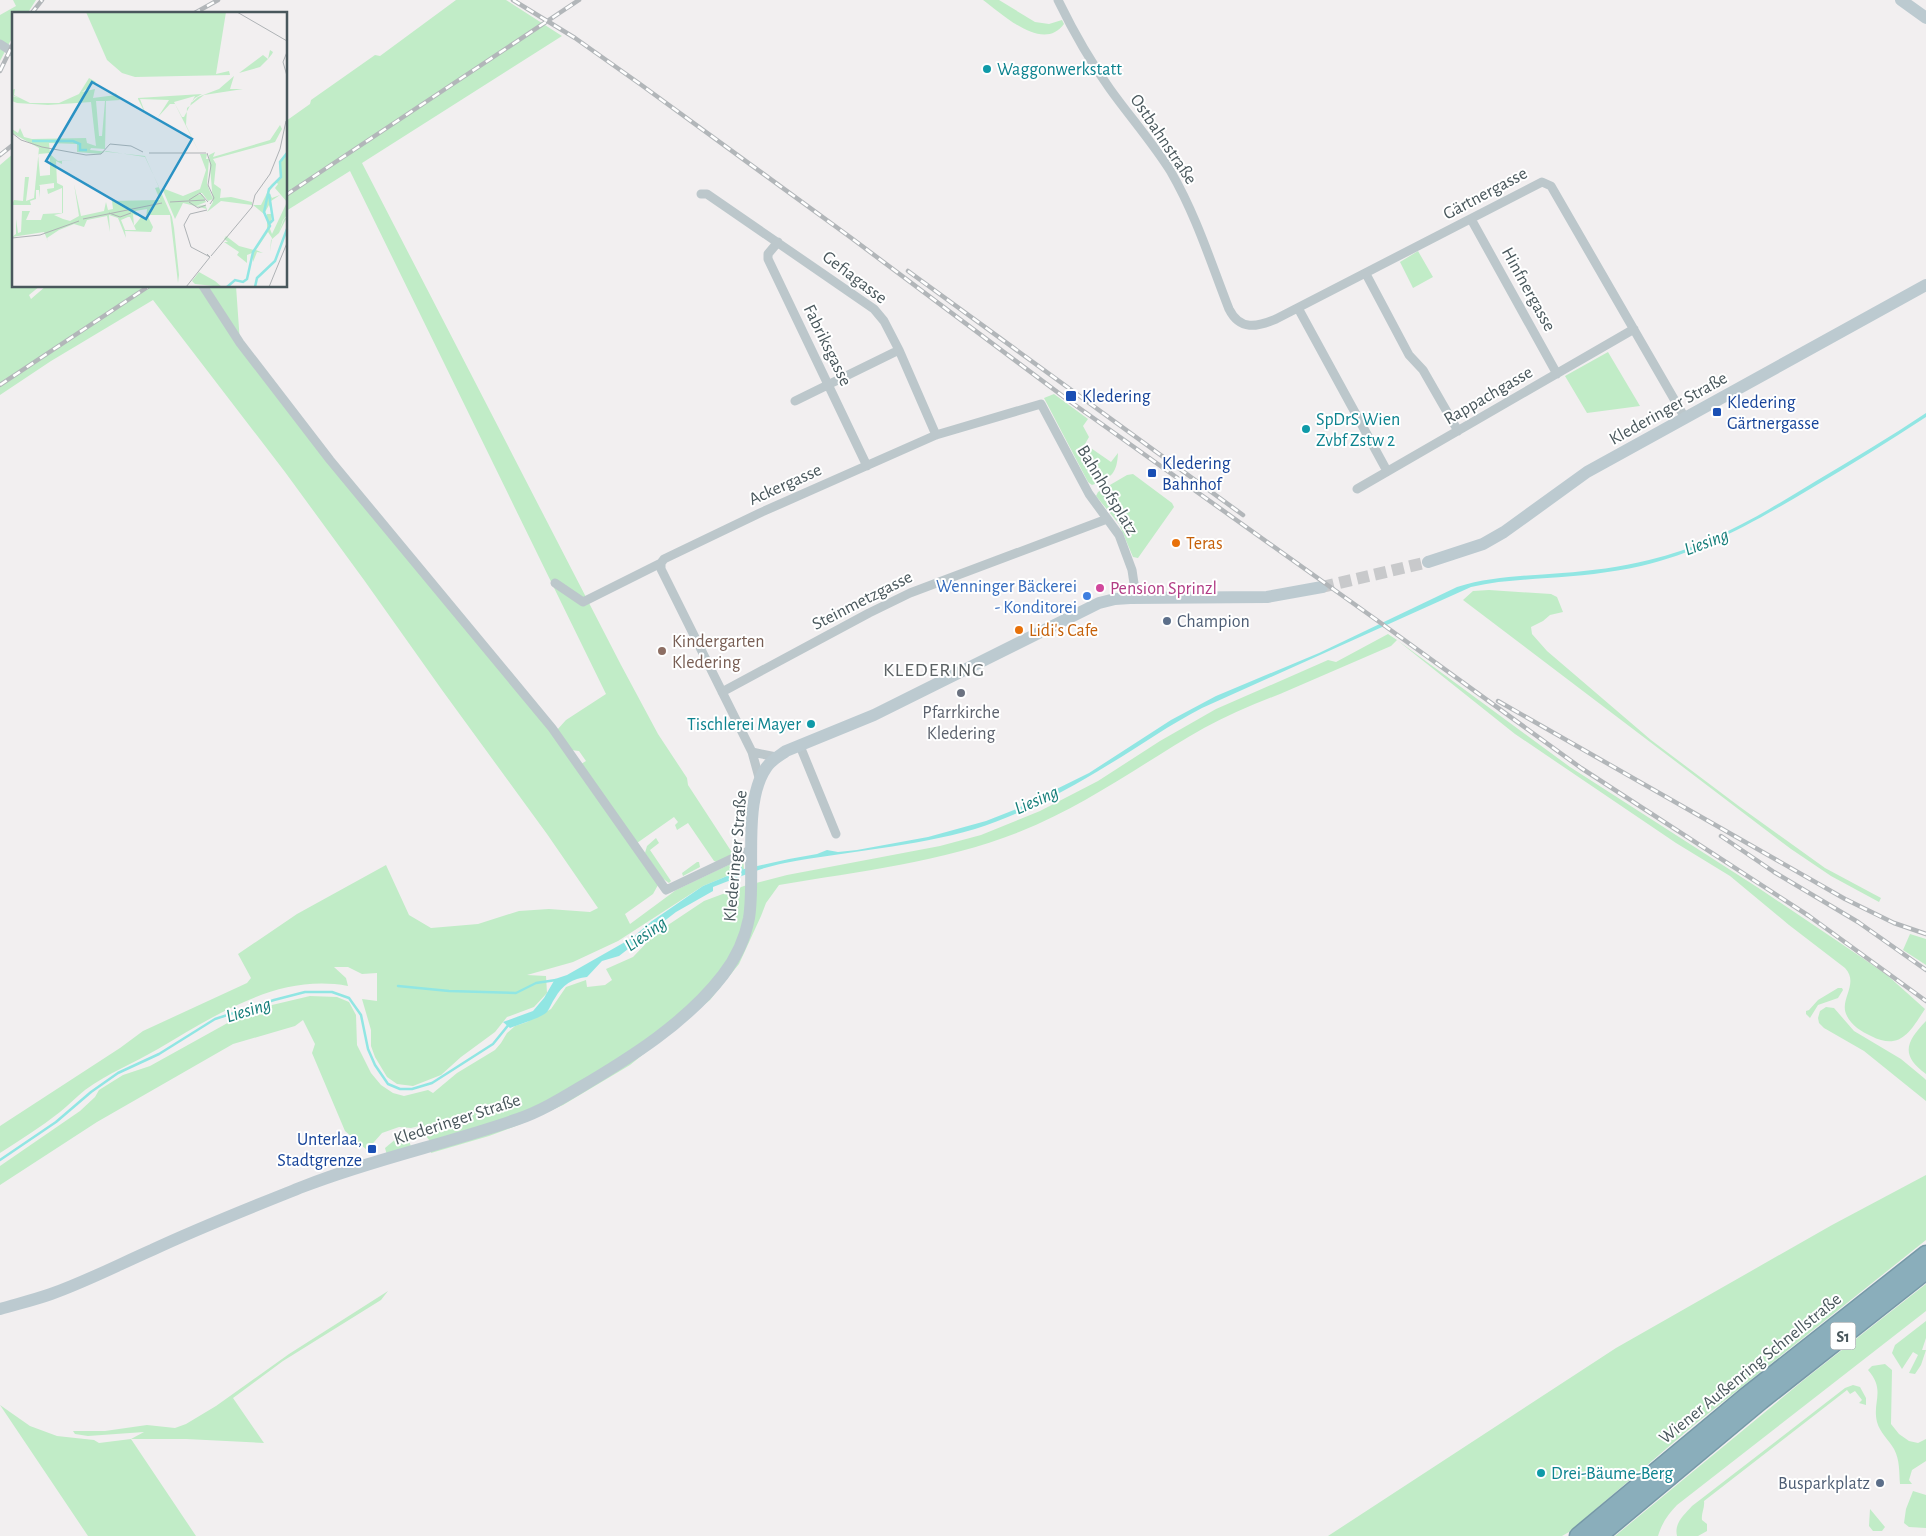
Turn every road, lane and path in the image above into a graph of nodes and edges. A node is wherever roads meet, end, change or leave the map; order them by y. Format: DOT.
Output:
graph roads {
  1 [pos="1058,0"];
  2 [pos="1901,0"];
  3 [pos="1926,18"];
  4 [pos="0,44"];
  5 [pos="12,52"];
  6 [pos="701,194"];
  7 [pos="1471,219"];
  8 [pos="778,242"];
  9 [pos="1366,274"];
  10 [pos="1926,285"];
  11 [pos="204,288"];
  12 [pos="1298,308"];
  13 [pos="1276,319"];
  14 [pos="1634,330"];
  15 [pos="899,350"];
  16 [pos="1557,374"];
  17 [pos="830,384"];
  18 [pos="795,401"];
  19 [pos="1040,404"];
  20 [pos="1685,418"];
  21 [pos="1458,431"];
  22 [pos="936,435"];
  23 [pos="868,466"];
  24 [pos="1387,471"];
  25 [pos="1357,489"];
  26 [pos="1107,519"];
  27 [pos="1428,562"];
  28 [pos="661,563"];
  29 [pos="556,583"];
  30 [pos="1322,587"];
  31 [pos="1136,598"];
  32 [pos="722,692"];
  33 [pos="800,746"];
  34 [pos="752,752"];
  35 [pos="776,757"];
  36 [pos="760,781"];
  37 [pos="836,834"];
  38 [pos="750,853"];
  39 [pos="1926,1254"];
  40 [pos="1926,1271"];
  41 [pos="0,1309"];
  42 [pos="1596,1530"];
  43 [pos="1570,1536"];
  44 [pos="1578,1536"];
  1 -- 13 [label="street, Ostbahnstraße"];
  2 -- 3 [label="main road"];
  4 -- 5 [label="street"];
  6 -- 8 [label="street, Gefiagasse"];
  7 -- 9 [label="street, Gärtnergasse"];
  7 -- 14 [label="street, Gärtnergasse"];
  7 -- 16 [label="street, Hinfnergasse"];
  8 -- 15 [label="street, Gefiagasse"];
  8 -- 17 [label="street, Fabriksgasse"];
  9 -- 12 [label="street, Gärtnergasse"];
  9 -- 21 [label="street"];
  10 -- 20 [label="main road, Klederinger Straße"];
  11 -- 38 [label="street"];
  12 -- 13 [label="street, Gärtnergasse"];
  12 -- 24 [label="street"];
  14 -- 16 [label="street, Rappachgasse"];
  14 -- 20 [label="street, Gärtnergasse"];
  15 -- 17 [label="street"];
  15 -- 22 [label="street, Gefiagasse"];
  16 -- 21 [label="street, Rappachgasse"];
  17 -- 18 [label="street"];
  17 -- 23 [label="street, Fabriksgasse"];
  19 -- 22 [label="street, Ackergasse"];
  19 -- 26 [label="street, Bahnhofsplatz"];
  20 -- 27 [label="main road, Klederinger Straße"];
  21 -- 24 [label="street, Rappachgasse"];
  22 -- 23 [label="street, Ackergasse"];
  23 -- 28 [label="street, Ackergasse"];
  24 -- 25 [label="street, Rappachgasse"];
  26 -- 31 [label="street, Bahnhofsplatz"];
  26 -- 32 [label="street, Steinmetzgasse"];
  28 -- 29 [label="street, Ackergasse"];
  28 -- 32 [label="street"];
  30 -- 31 [label="main road"];
  31 -- 33 [label="main road"];
  32 -- 34 [label="street"];
  33 -- 35 [label="main road"];
  33 -- 37 [label="street"];
  34 -- 35 [label="street"];
  34 -- 36 [label="street"];
  35 -- 36 [label="main road, Klederinger Straße"];
  36 -- 38 [label="main road, Klederinger Straße"];
  38 -- 41 [label="main road, Klederinger Straße"];
  39 -- 42 [label="highway, Wiener Außenring Schnellstraße / S1"];
  40 -- 42 [label="highway, Wiener Außenring Schnellstraße / S1"];
  42 -- 43 [label="highway"];
  42 -- 44 [label="highway, Wiener Außenring Schnellstraße / S1"];
}
